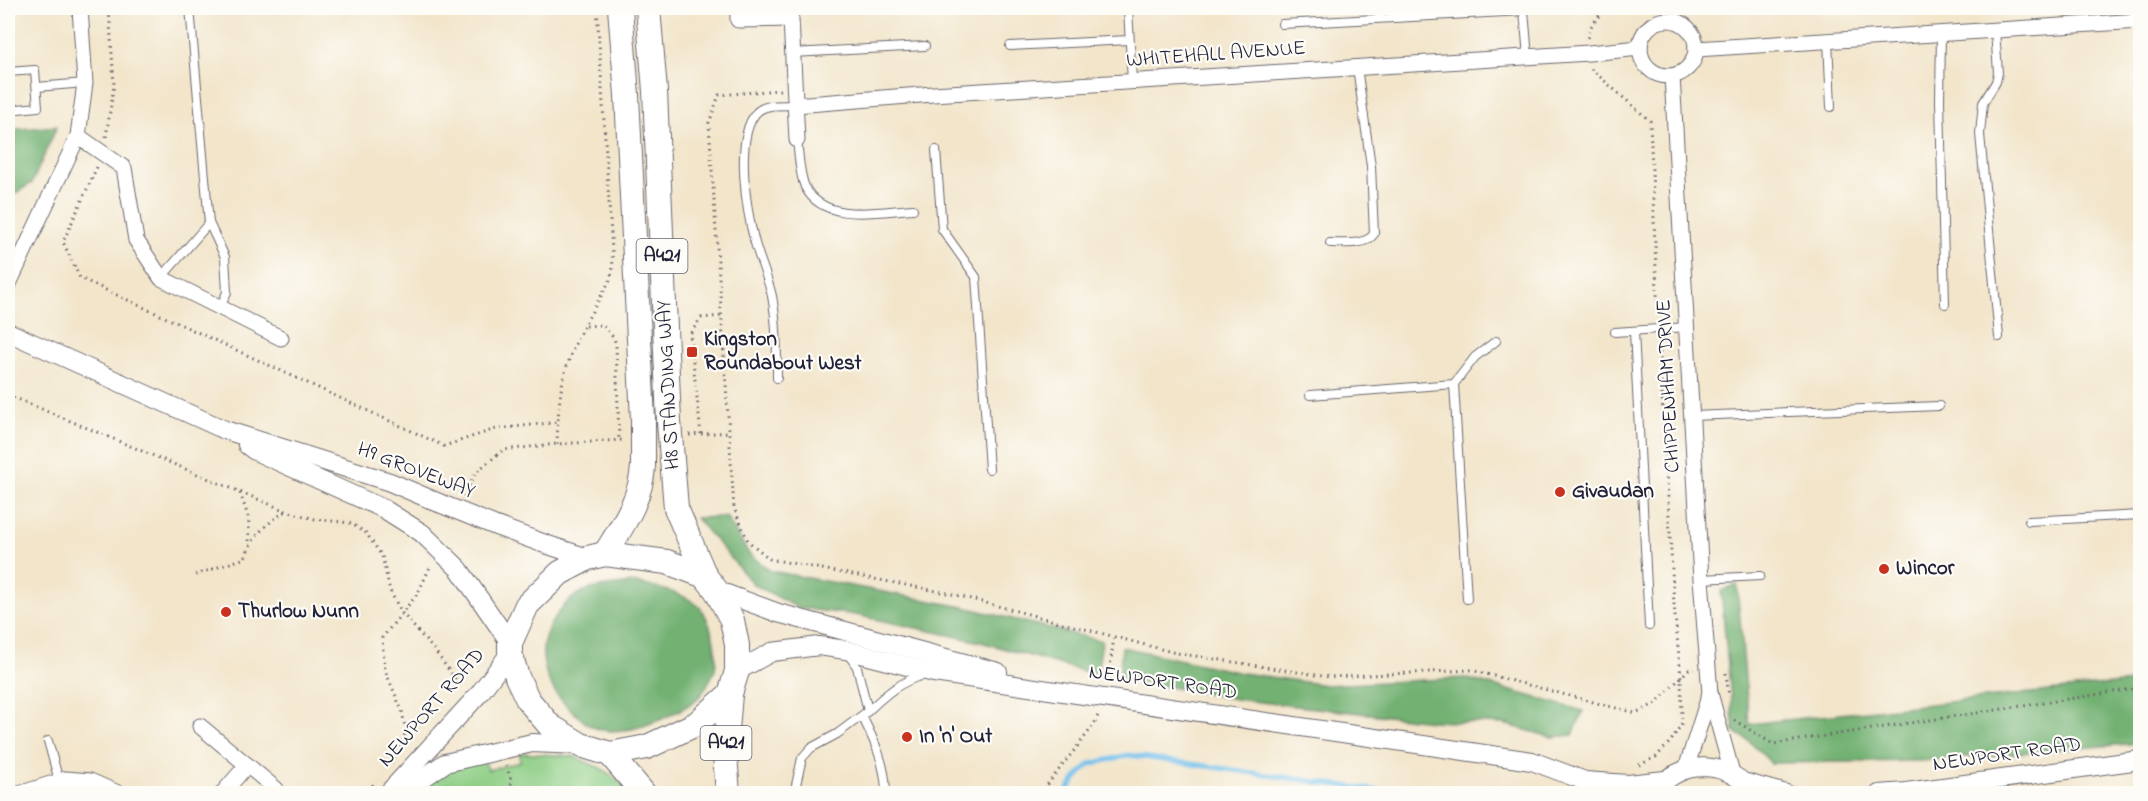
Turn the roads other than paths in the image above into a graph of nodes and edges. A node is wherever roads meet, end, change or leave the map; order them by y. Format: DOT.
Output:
graph roads {
  1 [pos="80,8"];
  2 [pos="190,8"];
  3 [pos="620,8"];
  4 [pos="648,8"];
  5 [pos="738,8"];
  6 [pos="1128,8"];
  7 [pos="1669,14"];
  8 [pos="2140,21"];
  9 [pos="1282,24"];
  10 [pos="1995,30"];
  11 [pos="1941,33"];
  12 [pos="1129,40"];
  13 [pos="1828,40"];
  14 [pos="925,46"];
  15 [pos="1010,46"];
  16 [pos="1640,48"];
  17 [pos="1696,49"];
  18 [pos="792,52"];
  19 [pos="1528,57"];
  20 [pos="1358,67"];
  21 [pos="8,72"];
  22 [pos="1672,76"];
  23 [pos="1132,82"];
  24 [pos="85,83"];
  25 [pos="37,87"];
  26 [pos="795,105"];
  27 [pos="1831,107"];
  28 [pos="8,110"];
  29 [pos="78,136"];
  30 [pos="797,141"];
  31 [pos="936,150"];
  32 [pos="913,209"];
  33 [pos="208,223"];
  34 [pos="1330,243"];
  35 [pos="11,271"];
  36 [pos="161,278"];
  37 [pos="8,286"];
  38 [pos="1945,304"];
  39 [pos="220,308"];
  40 [pos="1687,327"];
  41 [pos="1634,331"];
  42 [pos="8,332"];
  43 [pos="1615,332"];
  44 [pos="1999,337"];
  45 [pos="281,338"];
  46 [pos="1496,341"];
  47 [pos="777,378"];
  48 [pos="1454,384"];
  49 [pos="1310,395"];
  50 [pos="1940,406"];
  51 [pos="1692,416"];
  52 [pos="225,430"];
  53 [pos="989,469"];
  54 [pos="2140,515"];
  55 [pos="2029,521"];
  56 [pos="597,556"];
  57 [pos="1760,576"];
  58 [pos="1701,579"];
  59 [pos="710,583"];
  60 [pos="1467,599"];
  61 [pos="1649,626"];
  62 [pos="510,648"];
  63 [pos="846,650"];
  64 [pos="934,673"];
  65 [pos="733,682"];
  66 [pos="1710,693"];
  67 [pos="1105,698"];
  68 [pos="865,714"];
  69 [pos="200,726"];
  70 [pos="48,741"];
  71 [pos="581,745"];
  72 [pos="610,754"];
  73 [pos="2140,760"];
  74 [pos="247,765"];
  75 [pos="1686,769"];
  76 [pos="59,781"];
  77 [pos="1744,783"];
  78 [pos="384,786"];
  79 [pos="1591,787"];
  80 [pos="1659,787"];
  81 [pos="276,789"];
  82 [pos="19,794"];
  83 [pos="120,794"];
  84 [pos="222,794"];
  85 [pos="400,794"];
  86 [pos="644,794"];
  87 [pos="728,794"];
  88 [pos="794,794"];
  89 [pos="886,794"];
  90 [pos="1786,794"];
  91 [pos="1879,794"];
  1 -- 24 [label="street"];
  2 -- 33 [label="lane"];
  3 -- 56 [label="highway, H8 STANDING WAY / A421, bridge"];
  4 -- 59 [label="highway, H8 STANDING WAY / A421, bridge"];
  5 -- 18 [label="street"];
  6 -- 12 [label="lane"];
  7 -- 16 [label="street"];
  7 -- 17 [label="street"];
  8 -- 10 [label="street"];
  9 -- 19 [label="lane"];
  10 -- 11 [label="street"];
  10 -- 44 [label="lane"];
  11 -- 13 [label="street"];
  11 -- 38 [label="lane"];
  12 -- 15 [label="lane"];
  12 -- 23 [label="lane"];
  13 -- 17 [label="street"];
  13 -- 27 [label="lane"];
  14 -- 18 [label="lane"];
  16 -- 19 [label="street, WHITEHALL AVENUE"];
  16 -- 22 [label="street"];
  17 -- 22 [label="street"];
  18 -- 26 [label="street"];
  19 -- 20 [label="street, WHITEHALL AVENUE"];
  20 -- 23 [label="street, WHITEHALL AVENUE"];
  20 -- 34 [label="lane"];
  21 -- 25 [label="lane"];
  22 -- 40 [label="street, CHIPPENHAM DRIVE"];
  23 -- 26 [label="street, WHITEHALL AVENUE"];
  24 -- 25 [label="lane"];
  24 -- 29 [label="street"];
  25 -- 28 [label="lane"];
  26 -- 30 [label="street"];
  26 -- 47 [label="lane"];
  29 -- 35 [label="street"];
  29 -- 36 [label="street"];
  30 -- 32 [label="lane"];
  31 -- 53 [label="lane"];
  33 -- 36 [label="lane"];
  33 -- 39 [label="lane"];
  35 -- 37 [label="street"];
  36 -- 39 [label="street"];
  39 -- 45 [label="street"];
  40 -- 41 [label="lane"];
  40 -- 51 [label="street, CHIPPENHAM DRIVE"];
  41 -- 43 [label="lane"];
  41 -- 61 [label="lane"];
  42 -- 52 [label="street, H9 GROVEWAY"];
  46 -- 48 [label="lane"];
  48 -- 49 [label="lane"];
  48 -- 60 [label="lane"];
  50 -- 51 [label="lane"];
  51 -- 58 [label="street, CHIPPENHAM DRIVE"];
  52 -- 56 [label="street, H9 GROVEWAY, bridge"];
  52 -- 62 [label="street, H9 GROVEWAY, bridge"];
  54 -- 55 [label="lane"];
  56 -- 59 [label="highway"];
  56 -- 62 [label="highway"];
  57 -- 58 [label="lane"];
  58 -- 66 [label="street, CHIPPENHAM DRIVE"];
  59 -- 65 [label="highway"];
  59 -- 67 [label="street"];
  62 -- 71 [label="highway"];
  62 -- 78 [label="street, NEWPORT ROAD"];
  63 -- 64 [label="street, NEWPORT ROAD"];
  63 -- 65 [label="street, NEWPORT ROAD"];
  63 -- 68 [label="lane"];
  64 -- 67 [label="street, NEWPORT ROAD"];
  64 -- 68 [label="lane"];
  65 -- 72 [label="highway"];
  65 -- 87 [label="highway, A421"];
  66 -- 75 [label="street, CHIPPENHAM DRIVE"];
  66 -- 77 [label="street, CHIPPENHAM DRIVE"];
  67 -- 79 [label="street, NEWPORT ROAD"];
  68 -- 88 [label="lane"];
  68 -- 89 [label="lane"];
  69 -- 74 [label="street"];
  70 -- 76 [label="lane"];
  71 -- 72 [label="highway"];
  71 -- 85 [label="street, NEWPORT ROAD"];
  72 -- 86 [label="highway"];
  73 -- 91 [label="street, NEWPORT ROAD"];
  74 -- 81 [label="street"];
  74 -- 84 [label="street"];
  75 -- 77 [label="street"];
  75 -- 80 [label="street"];
  76 -- 82 [label="street"];
  76 -- 83 [label="street"];
  77 -- 90 [label="street"];
  79 -- 80 [label="street, NEWPORT ROAD"];
}
